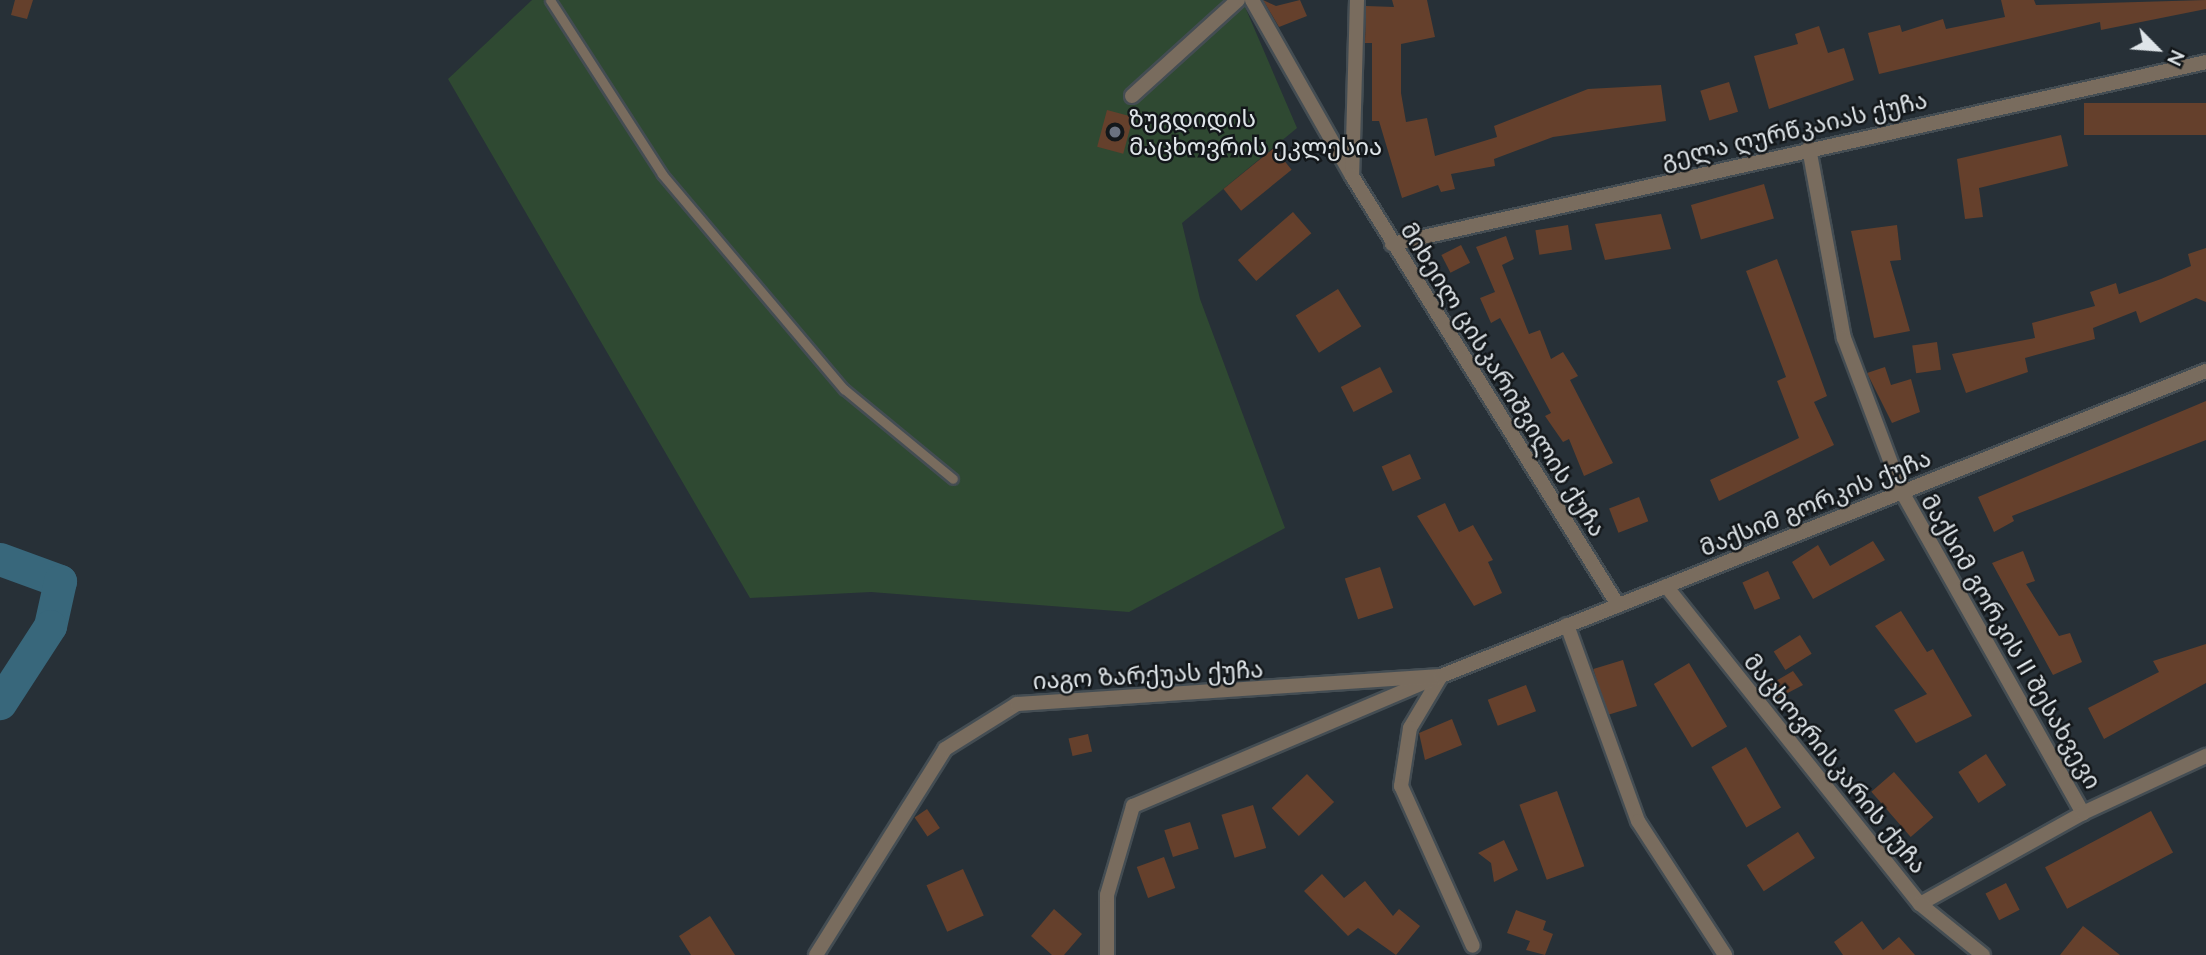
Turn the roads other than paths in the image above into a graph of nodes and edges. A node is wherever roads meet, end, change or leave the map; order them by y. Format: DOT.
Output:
graph roads {
  1 [pos="550,0"];
  2 [pos="1238,0"];
  3 [pos="1252,0"];
  4 [pos="1357,0"];
  5 [pos="2206,62"];
  6 [pos="1132,96"];
  7 [pos="1809,148"];
  8 [pos="1352,176"];
  9 [pos="1392,244"];
  10 [pos="2206,371"];
  11 [pos="953,479"];
  12 [pos="1902,492"];
  13 [pos="1666,586"];
  14 [pos="1618,605"];
  15 [pos="1567,625"];
  16 [pos="1441,676"];
  17 [pos="2206,755"];
  18 [pos="2083,813"];
  19 [pos="1920,904"];
  20 [pos="1473,946"];
  21 [pos="816,955"];
  22 [pos="1107,955"];
  23 [pos="1725,955"];
  24 [pos="1983,955"];
  1 -- 11 [label="lane"];
  2 -- 6 [label="street"];
  3 -- 8 [label="street, მიხეილ ცისკარიშვილის ქუჩა"];
  4 -- 8 [label="street"];
  5 -- 7 [label="street, გელა ღურწკაიას ქუჩა"];
  7 -- 9 [label="street, გელა ღურწკაიას ქუჩა"];
  7 -- 12 [label="street, მაქსიმ გორკის II შესახვევი"];
  8 -- 9 [label="street, მიხეილ ცისკარიშვილის ქუჩა"];
  9 -- 14 [label="street, მიხეილ ცისკარიშვილის ქუჩა"];
  10 -- 12 [label="street, მაქსიმ გორკის ქუჩა"];
  12 -- 13 [label="street, მაქსიმ გორკის ქუჩა"];
  12 -- 18 [label="street, მაქსიმ გორკის II შესახვევი"];
  13 -- 14 [label="street, მაქსიმ გორკის ქუჩა"];
  13 -- 19 [label="street, მაცხოვრისკარის ქუჩა"];
  14 -- 15 [label="street, მაქსიმ გორკის ქუჩა"];
  15 -- 16 [label="street, მაქსიმ გორკის ქუჩა"];
  15 -- 23 [label="street"];
  16 -- 20 [label="street"];
  16 -- 21 [label="street, იაგო ზარქუას ქუჩა"];
  16 -- 22 [label="street, მაქსიმ გორკის ქუჩა"];
  17 -- 18 [label="street"];
  18 -- 19 [label="street"];
  19 -- 24 [label="street, მაცხოვრისკარის ქუჩა"];
}
